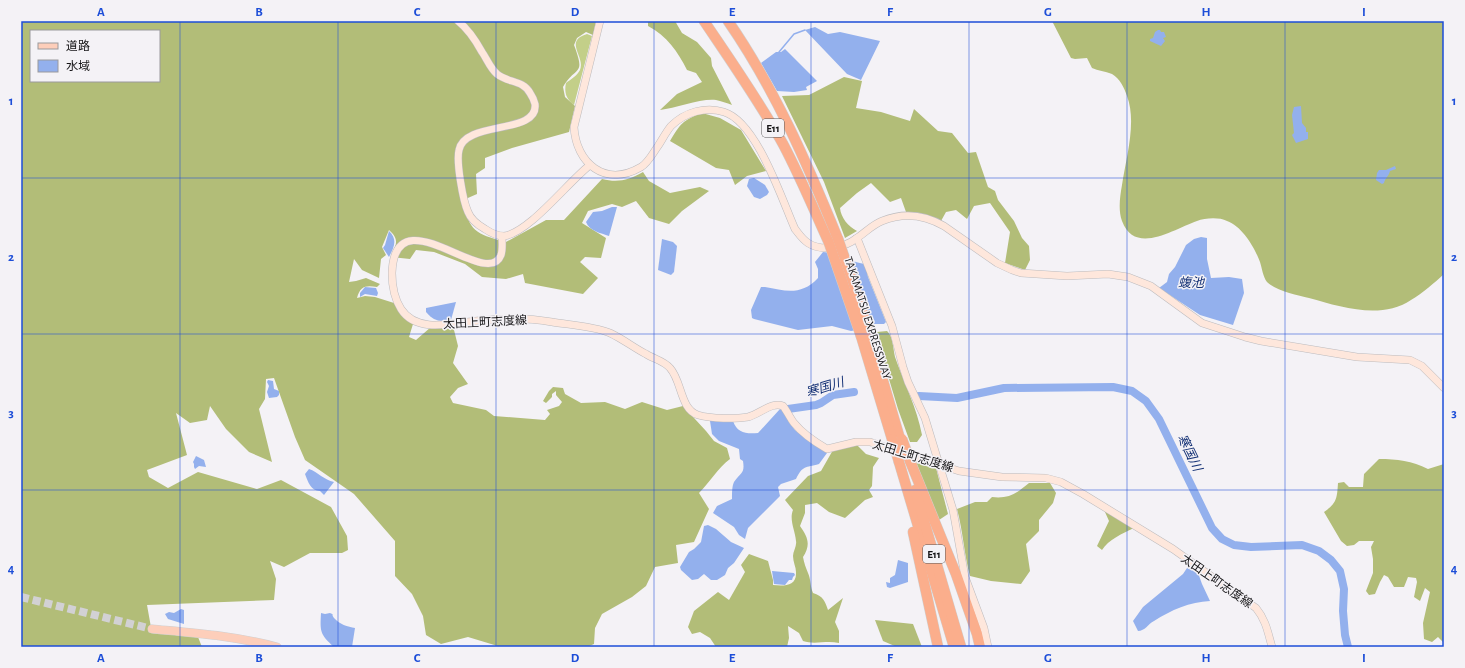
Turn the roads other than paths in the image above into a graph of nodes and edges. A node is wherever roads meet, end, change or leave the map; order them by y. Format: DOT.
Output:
graph roads {
  1 [pos="458,21"];
  2 [pos="600,21"];
  3 [pos="704,21"];
  4 [pos="728,21"];
  5 [pos="590,166"];
  6 [pos="502,236"];
  7 [pos="857,238"];
  8 [pos="833,241"];
  9 [pos="865,334"];
  10 [pos="1444,388"];
  11 [pos="898,439"];
  12 [pos="905,461"];
  13 [pos="939,464"];
  14 [pos="152,629"];
  15 [pos="277,647"];
  16 [pos="938,647"];
  17 [pos="954,647"];
  18 [pos="961,647"];
  19 [pos="980,647"];
  20 [pos="988,647"];
  21 [pos="1272,647"];
  1 -- 6 [label="street"];
  2 -- 5 [label="street"];
  3 -- 8 [label="highway, TAKAMATSU EXPRESSWAY / E11"];
  4 -- 8 [label="highway, TAKAMATSU EXPRESSWAY / E11"];
  5 -- 6 [label="street"];
  5 -- 7 [label="street"];
  6 -- 13 [label="street, 太田上町志度線"];
  7 -- 10 [label="street"];
  7 -- 13 [label="street"];
  8 -- 9 [label="highway, TAKAMATSU EXPRESSWAY / E11, bridge"];
  9 -- 11 [label="highway, TAKAMATSU EXPRESSWAY / E11"];
  9 -- 11 [label="highway, TAKAMATSU EXPRESSWAY / E11"];
  11 -- 12 [label="highway, TAKAMATSU EXPRESSWAY / E11, bridge"];
  12 -- 16 [label="highway"];
  12 -- 17 [label="highway, TAKAMATSU EXPRESSWAY / E11"];
  12 -- 18 [label="highway, TAKAMATSU EXPRESSWAY / E11"];
  12 -- 19 [label="highway"];
  13 -- 20 [label="street"];
  13 -- 21 [label="street, 太田上町志度線"];
  14 -- 15 [label="main road"];
}
